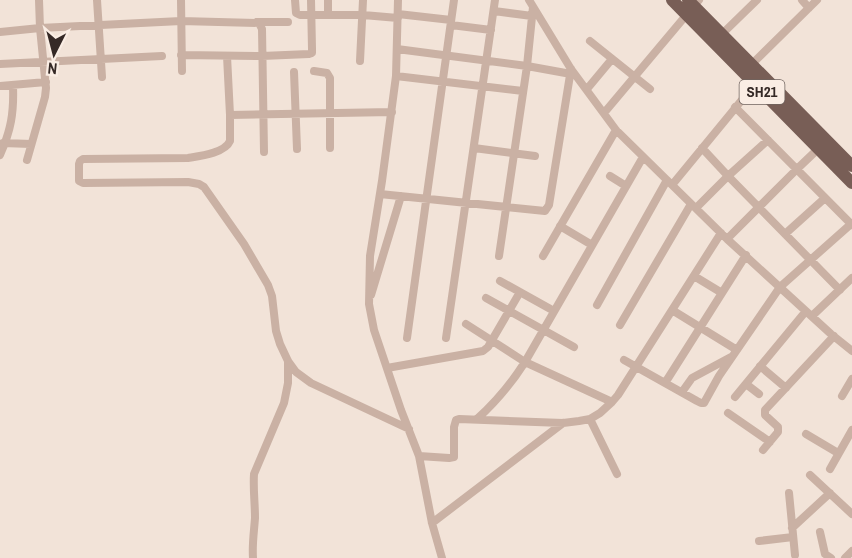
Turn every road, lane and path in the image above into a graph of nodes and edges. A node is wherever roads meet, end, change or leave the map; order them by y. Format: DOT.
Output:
graph roads {
  1 [pos="39,0"];
  2 [pos="97,0"];
  3 [pos="181,0"];
  4 [pos="295,0"];
  5 [pos="311,0"];
  6 [pos="328,0"];
  7 [pos="363,0"];
  8 [pos="398,0"];
  9 [pos="454,0"];
  10 [pos="495,0"];
  11 [pos="672,0"];
  12 [pos="757,0"];
  13 [pos="802,0"];
  14 [pos="816,0"];
  15 [pos="531,3"];
  16 [pos="692,5"];
  17 [pos="809,8"];
  18 [pos="494,11"];
  19 [pos="312,15"];
  20 [pos="328,15"];
  21 [pos="363,15"];
  22 [pos="398,16"];
  23 [pos="532,16"];
  24 [pos="181,21"];
  25 [pos="255,22"];
  26 [pos="288,22"];
  27 [pos="451,22"];
  28 [pos="99,25"];
  29 [pos="40,28"];
  30 [pos="491,30"];
  31 [pos="0,32"];
  32 [pos="722,34"];
  33 [pos="590,41"];
  34 [pos="397,49"];
  35 [pos="181,55"];
  36 [pos="162,56"];
  37 [pos="227,56"];
  38 [pos="262,56"];
  39 [pos="447,56"];
  40 [pos="101,58"];
  41 [pos="612,59"];
  42 [pos="43,61"];
  43 [pos="487,61"];
  44 [pos="360,62"];
  45 [pos="0,64"];
  46 [pos="752,64"];
  47 [pos="527,66"];
  48 [pos="182,71"];
  49 [pos="314,71"];
  50 [pos="571,71"];
  51 [pos="294,72"];
  52 [pos="396,76"];
  53 [pos="102,77"];
  54 [pos="634,77"];
  55 [pos="443,81"];
  56 [pos="46,82"];
  57 [pos="755,84"];
  58 [pos="0,86"];
  59 [pos="13,86"];
  60 [pos="483,86"];
  61 [pos="587,89"];
  62 [pos="650,89"];
  63 [pos="523,91"];
  64 [pos="735,107"];
  65 [pos="392,112"];
  66 [pos="296,113"];
  67 [pos="330,113"];
  68 [pos="604,113"];
  69 [pos="263,114"];
  70 [pos="230,115"];
  71 [pos="616,130"];
  72 [pos="768,140"];
  73 [pos="3,143"];
  74 [pos="31,144"];
  75 [pos="330,148"];
  76 [pos="474,148"];
  77 [pos="702,148"];
  78 [pos="818,149"];
  79 [pos="297,150"];
  80 [pos="264,152"];
  81 [pos="514,153"];
  82 [pos="0,155"];
  83 [pos="535,156"];
  84 [pos="643,157"];
  85 [pos="27,160"];
  86 [pos="852,166"];
  87 [pos="796,168"];
  88 [pos="610,176"];
  89 [pos="728,176"];
  90 [pos="669,182"];
  91 [pos="852,183"];
  92 [pos="626,186"];
  93 [pos="380,194"];
  94 [pos="401,196"];
  95 [pos="427,198"];
  96 [pos="825,198"];
  97 [pos="466,203"];
  98 [pos="693,206"];
  99 [pos="759,207"];
  100 [pos="506,208"];
  101 [pos="852,225"];
  102 [pos="560,226"];
  103 [pos="721,233"];
  104 [pos="785,234"];
  105 [pos="727,239"];
  106 [pos="592,245"];
  107 [pos="746,255"];
  108 [pos="499,256"];
  109 [pos="543,256"];
  110 [pos="810,260"];
  111 [pos="694,276"];
  112 [pos="852,278"];
  113 [pos="500,280"];
  114 [pos="780,287"];
  115 [pos="840,290"];
  116 [pos="520,292"];
  117 [pos="722,293"];
  118 [pos="486,298"];
  119 [pos="369,304"];
  120 [pos="597,305"];
  121 [pos="672,310"];
  122 [pos="509,311"];
  123 [pos="554,311"];
  124 [pos="809,314"];
  125 [pos="466,324"];
  126 [pos="620,325"];
  127 [pos="700,328"];
  128 [pos="543,330"];
  129 [pos="834,336"];
  130 [pos="407,338"];
  131 [pos="446,338"];
  132 [pos="492,341"];
  133 [pos="574,347"];
  134 [pos="852,351"];
  135 [pos="735,353"];
  136 [pos="624,360"];
  137 [pos="288,361"];
  138 [pos="525,362"];
  139 [pos="760,366"];
  140 [pos="637,367"];
  141 [pos="387,368"];
  142 [pos="852,379"];
  143 [pos="665,383"];
  144 [pos="746,384"];
  145 [pos="786,388"];
  146 [pos="682,392"];
  147 [pos="759,394"];
  148 [pos="842,396"];
  149 [pos="735,397"];
  150 [pos="612,402"];
  151 [pos="728,413"];
  152 [pos="477,419"];
  153 [pos="590,419"];
  154 [pos="563,423"];
  155 [pos="409,429"];
  156 [pos="852,430"];
  157 [pos="806,434"];
  158 [pos="770,442"];
  159 [pos="763,450"];
  160 [pos="838,453"];
  161 [pos="419,456"];
  162 [pos="830,469"];
  163 [pos="617,474"];
  164 [pos="810,475"];
  165 [pos="789,493"];
  166 [pos="830,493"];
  167 [pos="852,514"];
  168 [pos="432,523"];
  169 [pos="793,532"];
  170 [pos="820,532"];
  171 [pos="759,541"];
  172 [pos="852,550"];
  173 [pos="795,555"];
  174 [pos="253,558"];
  175 [pos="442,558"];
  176 [pos="831,558"];
  177 [pos="845,558"];
  1 -- 29 [label="street"];
  2 -- 28 [label="street"];
  3 -- 24 [label="street"];
  4 -- 19 [label="street"];
  5 -- 19 [label="street"];
  6 -- 20 [label="street"];
  7 -- 21 [label="street"];
  8 -- 22 [label="street"];
  9 -- 27 [label="street"];
  10 -- 18 [label="street"];
  11 -- 16 [label="main road, SH21"];
  12 -- 32 [label="street"];
  13 -- 17 [label="street"];
  14 -- 17 [label="street"];
  15 -- 23 [label="street"];
  15 -- 50 [label="street"];
  16 -- 32 [label="main road, SH21"];
  16 -- 54 [label="street"];
  16 -- 57 [label="main road, SH21"];
  17 -- 46 [label="street"];
  18 -- 23 [label="street"];
  18 -- 30 [label="street"];
  19 -- 20 [label="street"];
  19 -- 38 [label="street"];
  20 -- 21 [label="street"];
  21 -- 22 [label="street"];
  21 -- 44 [label="street"];
  22 -- 27 [label="street"];
  22 -- 34 [label="street"];
  23 -- 47 [label="street"];
  24 -- 25 [label="street"];
  24 -- 28 [label="street"];
  24 -- 35 [label="street"];
  25 -- 26 [label="street"];
  25 -- 38 [label="street"];
  27 -- 30 [label="street"];
  27 -- 39 [label="street"];
  28 -- 29 [label="street"];
  28 -- 40 [label="street"];
  29 -- 31 [label="street"];
  29 -- 42 [label="street"];
  30 -- 43 [label="street"];
  32 -- 46 [label="main road, SH21"];
  33 -- 41 [label="street"];
  34 -- 39 [label="street"];
  34 -- 52 [label="street"];
  35 -- 37 [label="street"];
  35 -- 48 [label="street"];
  36 -- 40 [label="street"];
  37 -- 38 [label="street"];
  37 -- 70 [label="street"];
  38 -- 69 [label="street"];
  39 -- 43 [label="street"];
  39 -- 55 [label="street"];
  40 -- 42 [label="street"];
  40 -- 53 [label="street"];
  41 -- 54 [label="street"];
  41 -- 61 [label="street"];
  42 -- 45 [label="street"];
  42 -- 56 [label="street"];
  43 -- 47 [label="street"];
  43 -- 60 [label="street"];
  46 -- 86 [label="main road, SH21"];
  47 -- 50 [label="street"];
  47 -- 63 [label="street"];
  49 -- 67 [label="street"];
  50 -- 61 [label="street"];
  50 -- 100 [label="street"];
  51 -- 66 [label="street"];
  52 -- 55 [label="street"];
  52 -- 65 [label="street"];
  54 -- 62 [label="street"];
  54 -- 68 [label="street"];
  55 -- 60 [label="street"];
  55 -- 95 [label="street"];
  56 -- 59 [label="street"];
  56 -- 74 [label="street"];
  57 -- 64 [label="street"];
  57 -- 78 [label="main road, SH21"];
  58 -- 59 [label="street"];
  59 -- 73 [label="street"];
  60 -- 63 [label="street"];
  60 -- 76 [label="street"];
  61 -- 68 [label="street"];
  63 -- 81 [label="street"];
  64 -- 72 [label="street"];
  64 -- 77 [label="street"];
  65 -- 67 [label="street"];
  65 -- 93 [label="street"];
  66 -- 67 [label="street"];
  66 -- 69 [label="street"];
  66 -- 79 [label="street"];
  67 -- 75 [label="street"];
  68 -- 71 [label="street"];
  69 -- 70 [label="street"];
  69 -- 80 [label="street"];
  70 -- 137 [label="street"];
  71 -- 84 [label="street"];
  71 -- 102 [label="street"];
  72 -- 87 [label="street"];
  72 -- 89 [label="street"];
  73 -- 74 [label="street"];
  73 -- 82 [label="street"];
  74 -- 85 [label="street"];
  76 -- 81 [label="street"];
  76 -- 97 [label="street"];
  77 -- 89 [label="street"];
  77 -- 90 [label="street"];
  78 -- 87 [label="street"];
  78 -- 91 [label="main road, SH21"];
  81 -- 83 [label="street"];
  81 -- 100 [label="street"];
  84 -- 90 [label="street"];
  84 -- 92 [label="street"];
  87 -- 96 [label="street"];
  87 -- 99 [label="street"];
  88 -- 92 [label="street"];
  89 -- 98 [label="street"];
  89 -- 99 [label="street"];
  90 -- 98 [label="street"];
  90 -- 120 [label="street"];
  92 -- 106 [label="street"];
  93 -- 94 [label="street"];
  93 -- 119 [label="street"];
  94 -- 95 [label="street"];
  94 -- 119 [label="street"];
  95 -- 97 [label="street"];
  95 -- 130 [label="street"];
  96 -- 101 [label="street"];
  96 -- 104 [label="street"];
  97 -- 100 [label="street"];
  97 -- 131 [label="street"];
  98 -- 103 [label="street"];
  98 -- 126 [label="street"];
  99 -- 104 [label="street"];
  99 -- 105 [label="street"];
  100 -- 108 [label="street"];
  101 -- 110 [label="street"];
  102 -- 106 [label="street"];
  102 -- 109 [label="street"];
  103 -- 105 [label="street"];
  103 -- 111 [label="street"];
  104 -- 110 [label="street"];
  105 -- 107 [label="street"];
  106 -- 123 [label="street"];
  107 -- 114 [label="street"];
  107 -- 117 [label="street"];
  110 -- 114 [label="street"];
  110 -- 115 [label="street"];
  111 -- 117 [label="street"];
  111 -- 121 [label="street"];
  112 -- 115 [label="street"];
  113 -- 116 [label="street"];
  114 -- 124 [label="street"];
  114 -- 135 [label="street"];
  115 -- 124 [label="street"];
  116 -- 122 [label="street"];
  116 -- 123 [label="street"];
  117 -- 127 [label="street"];
  118 -- 122 [label="street"];
  119 -- 141 [label="street"];
  121 -- 127 [label="street"];
  121 -- 140 [label="street"];
  122 -- 128 [label="street"];
  122 -- 132 [label="street"];
  123 -- 128 [label="street"];
  124 -- 129 [label="street"];
  124 -- 139 [label="street"];
  125 -- 132 [label="street"];
  127 -- 135 [label="street"];
  127 -- 143 [label="street"];
  128 -- 133 [label="street"];
  128 -- 138 [label="street"];
  129 -- 134 [label="street"];
  129 -- 145 [label="street"];
  132 -- 138 [label="street"];
  132 -- 141 [label="street"];
  135 -- 146 [label="street"];
  135 -- 146 [label="street"];
  136 -- 140 [label="street"];
  137 -- 155 [label="street"];
  137 -- 174 [label="street"];
  138 -- 150 [label="street"];
  138 -- 152 [label="street"];
  139 -- 144 [label="street"];
  139 -- 145 [label="street"];
  140 -- 143 [label="street"];
  140 -- 150 [label="street"];
  141 -- 155 [label="street"];
  142 -- 148 [label="street"];
  143 -- 146 [label="street"];
  144 -- 147 [label="street"];
  144 -- 149 [label="street"];
  145 -- 158 [label="street"];
  150 -- 153 [label="street"];
  151 -- 158 [label="street"];
  152 -- 154 [label="street"];
  152 -- 161 [label="street"];
  153 -- 154 [label="street"];
  153 -- 163 [label="street"];
  154 -- 168 [label="street"];
  155 -- 161 [label="street"];
  156 -- 160 [label="street"];
  157 -- 160 [label="street"];
  158 -- 159 [label="street"];
  160 -- 162 [label="street"];
  161 -- 168 [label="street"];
  164 -- 166 [label="street"];
  165 -- 169 [label="street"];
  166 -- 167 [label="street"];
  166 -- 169 [label="street"];
  168 -- 175 [label="street"];
  169 -- 171 [label="street"];
  169 -- 173 [label="street"];
  170 -- 176 [label="street"];
  172 -- 177 [label="street"];
}
